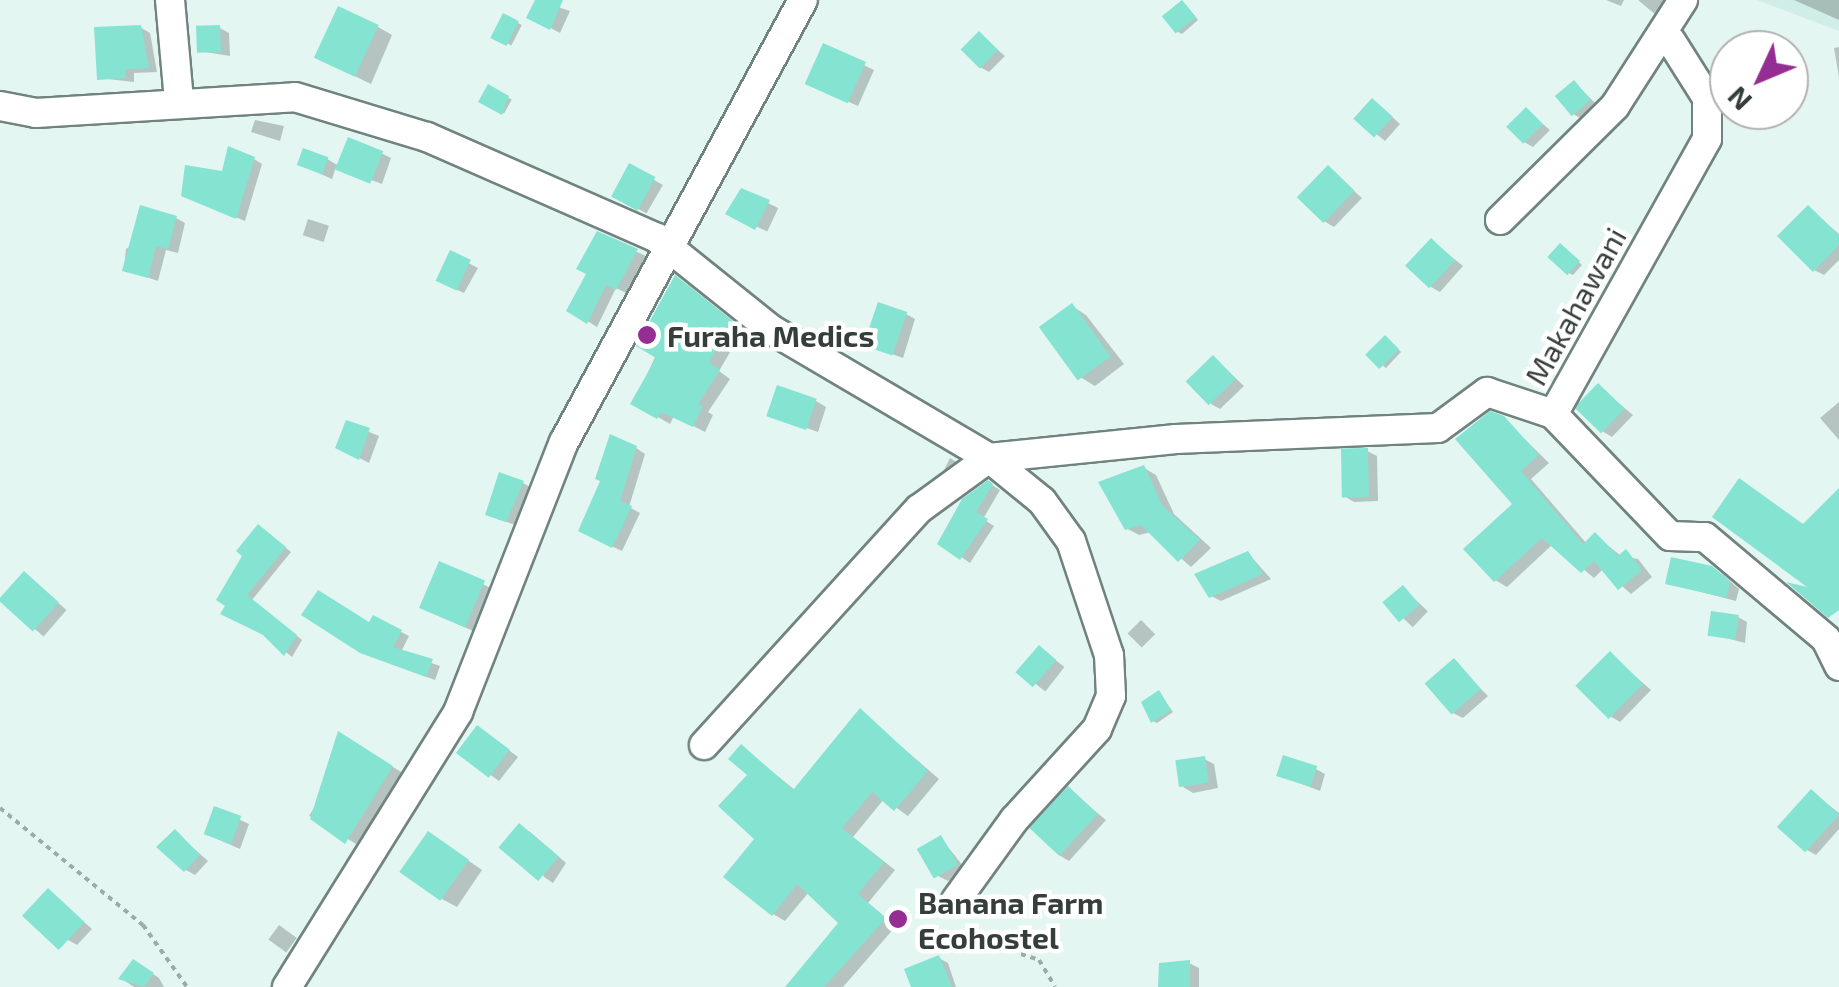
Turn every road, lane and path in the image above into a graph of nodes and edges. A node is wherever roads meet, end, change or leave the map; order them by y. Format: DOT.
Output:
graph roads {
  1 [pos="170,0"];
  2 [pos="803,0"];
  3 [pos="1683,0"];
  4 [pos="1671,41"];
  5 [pos="178,100"];
  6 [pos="0,106"];
  7 [pos="1500,220"];
  8 [pos="672,247"];
  9 [pos="1553,414"];
  10 [pos="990,458"];
  11 [pos="1839,666"];
  12 [pos="704,745"];
  13 [pos="0,808"];
  14 [pos="956,900"];
  15 [pos="1020,954"];
  16 [pos="186,987"];
  17 [pos="287,987"];
  18 [pos="1055,987"];
  1 -- 5 [label="street"];
  2 -- 8 [label="street"];
  3 -- 7 [label="street"];
  4 -- 9 [label="street, Makahawani"];
  5 -- 6 [label="street"];
  5 -- 8 [label="street"];
  8 -- 10 [label="street"];
  8 -- 17 [label="street"];
  9 -- 10 [label="street"];
  9 -- 11 [label="street, Makahawani"];
  10 -- 12 [label="street"];
  10 -- 14 [label="street"];
  13 -- 16 [label="path"];
  15 -- 18 [label="path"];
}
